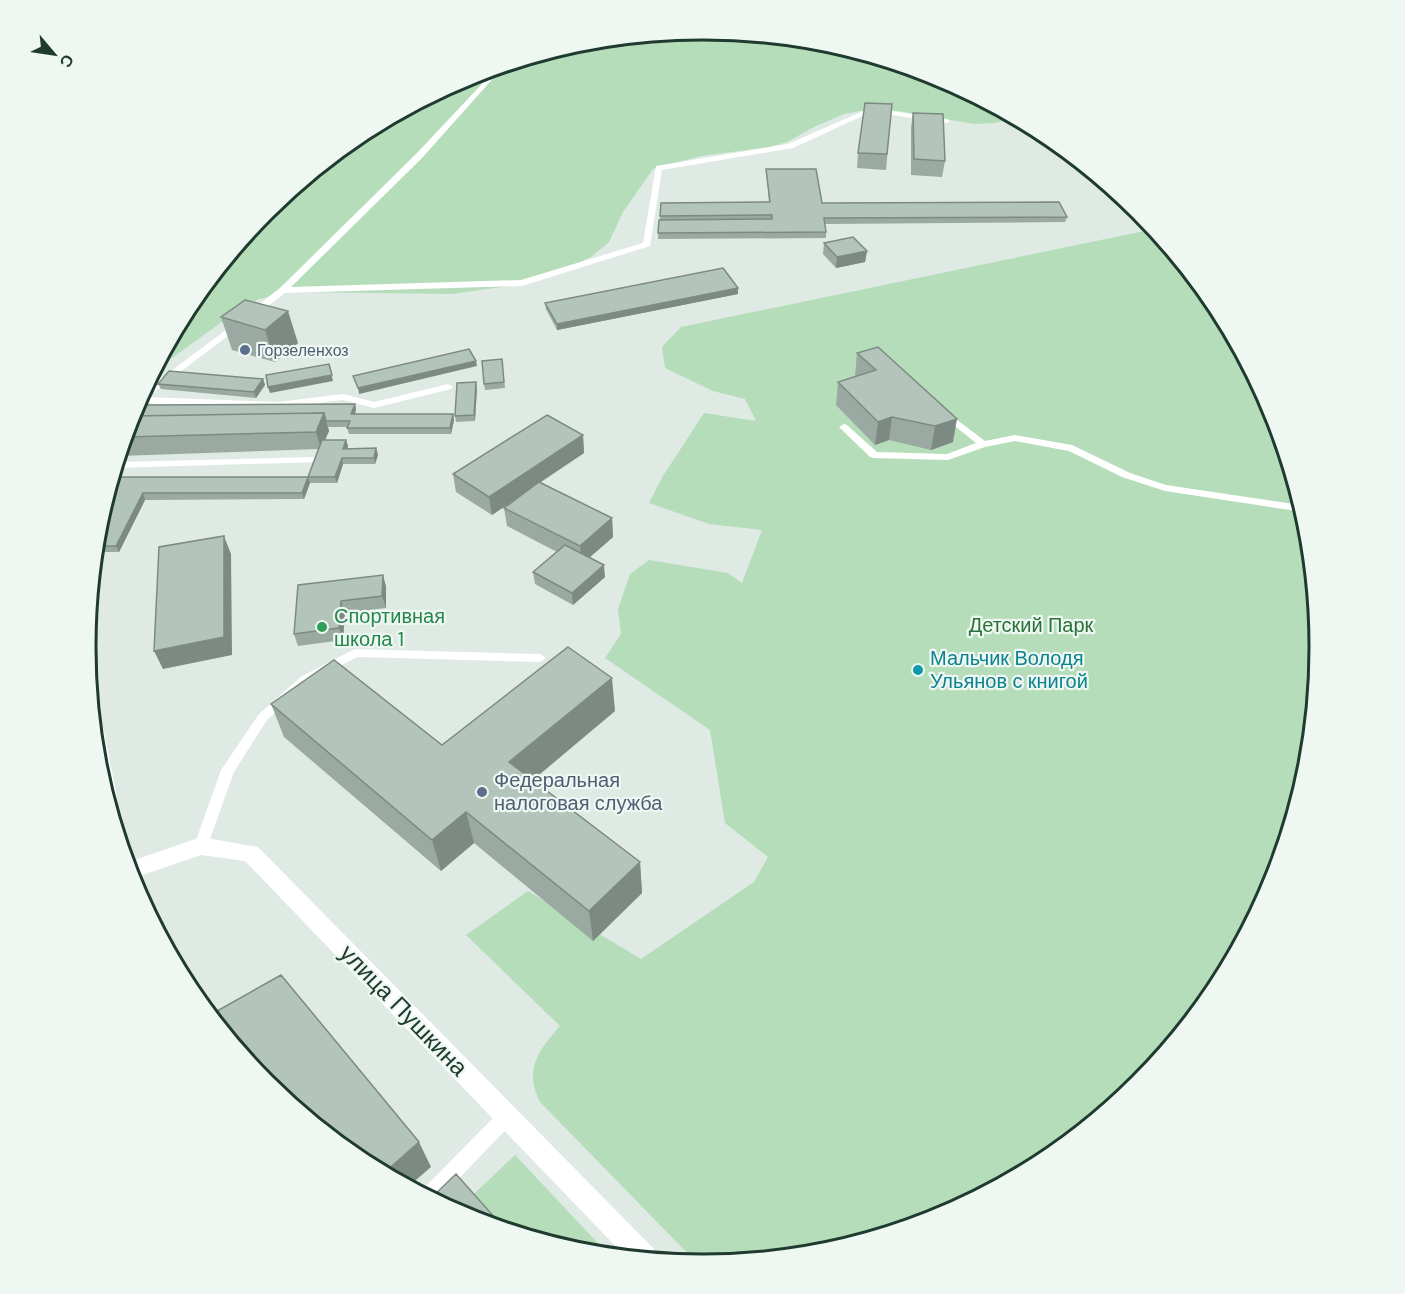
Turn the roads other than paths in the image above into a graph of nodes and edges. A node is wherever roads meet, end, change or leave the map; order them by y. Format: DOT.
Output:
graph roads {
  1 [pos="489,80"];
  2 [pos="947,121"];
  3 [pos="283,290"];
  4 [pos="155,387"];
  5 [pos="448,387"];
  6 [pos="149,400"];
  7 [pos="939,409"];
  8 [pos="844,427"];
  9 [pos="983,444"];
  10 [pos="315,460"];
  11 [pos="124,465"];
  12 [pos="1292,507"];
  13 [pos="540,658"];
  14 [pos="201,846"];
  15 [pos="138,868"];
  16 [pos="507,1116"];
  17 [pos="434,1191"];
  18 [pos="637,1249"];
  1 -- 3 [label="lane"];
  2 -- 3 [label="lane"];
  3 -- 4 [label="lane"];
  5 -- 6 [label="lane"];
  7 -- 9 [label="lane"];
  8 -- 9 [label="lane"];
  9 -- 12 [label="lane"];
  10 -- 11 [label="lane"];
  13 -- 14 [label="lane"];
  14 -- 15 [label="street, улица Пушкина"];
  14 -- 16 [label="street, улица Пушкина"];
  16 -- 17 [label="lane"];
  16 -- 18 [label="street, улица Пушкина"];
}
